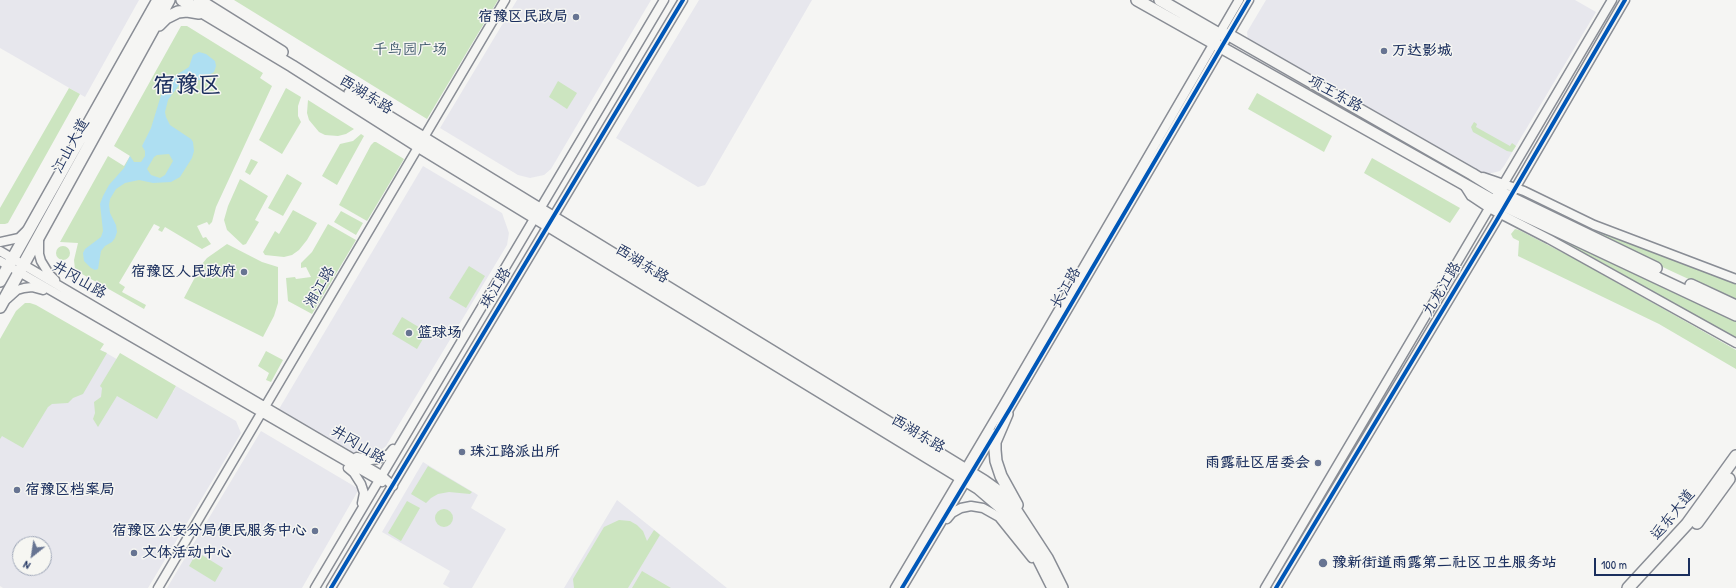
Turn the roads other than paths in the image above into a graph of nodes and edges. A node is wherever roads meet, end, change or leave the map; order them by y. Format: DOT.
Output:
graph roads {
  1 [pos="149,0"];
  2 [pos="158,0"];
  3 [pos="169,0"];
  4 [pos="182,0"];
  5 [pos="199,0"];
  6 [pos="209,0"];
  7 [pos="505,0"];
  8 [pos="664,0"];
  9 [pos="683,0"];
  10 [pos="1137,0"];
  11 [pos="1160,0"];
  12 [pos="1239,0"];
  13 [pos="1249,0"];
  14 [pos="1612,0"];
  15 [pos="1625,0"];
  16 [pos="218,21"];
  17 [pos="240,25"];
  18 [pos="142,28"];
  19 [pos="1220,40"];
  20 [pos="140,52"];
  21 [pos="420,142"];
  22 [pos="1502,199"];
  23 [pos="1522,209"];
  24 [pos="537,213"];
  25 [pos="550,221"];
  26 [pos="30,226"];
  27 [pos="40,234"];
  28 [pos="0,242"];
  29 [pos="0,251"];
  30 [pos="7,262"];
  31 [pos="21,269"];
  32 [pos="1736,279"];
  33 [pos="0,281"];
  34 [pos="65,288"];
  35 [pos="61,296"];
  36 [pos="1736,306"];
  37 [pos="0,308"];
  38 [pos="1736,315"];
  39 [pos="1736,343"];
  40 [pos="264,411"];
  41 [pos="1007,414"];
  42 [pos="402,439"];
  43 [pos="324,446"];
  44 [pos="1736,456"];
  45 [pos="1736,469"];
  46 [pos="966,475"];
  47 [pos="379,478"];
  48 [pos="392,486"];
  49 [pos="361,509"];
  50 [pos="929,542"];
  51 [pos="1047,558"];
  52 [pos="1047,576"];
  53 [pos="158,588"];
  54 [pos="315,588"];
  55 [pos="331,588"];
  56 [pos="895,588"];
  57 [pos="902,588"];
  58 [pos="1053,588"];
  59 [pos="1062,588"];
  60 [pos="1265,588"];
  61 [pos="1276,588"];
  62 [pos="1628,588"];
  63 [pos="1636,588"];
  1 -- 18 [label="main road"];
  2 -- 18 [label="main road, 江山大道"];
  3 -- 20 [label="main road, 江山大道"];
  4 -- 16 [label="main road, 西湖东路"];
  5 -- 17 [label="main road, 西湖东路"];
  6 -- 17 [label="main road"];
  7 -- 21 [label="street, 湘江路"];
  8 -- 24 [label="street, 珠江路"];
  9 -- 25 [label="street, 珠江路"];
  10 -- 19 [label="main road, 项王东路"];
  11 -- 19 [label="main road, 项王东路"];
  12 -- 19 [label="street, 长江路"];
  13 -- 19 [label="street, 长江路"];
  14 -- 22 [label="street, 九龙江路"];
  15 -- 22 [label="street, 九龙江路"];
  16 -- 20 [label="main road"];
  16 -- 21 [label="main road, 西湖东路"];
  17 -- 21 [label="main road, 西湖东路"];
  18 -- 26 [label="main road, 江山大道"];
  19 -- 22 [label="main road, 项王东路"];
  19 -- 22 [label="main road, 项王东路"];
  19 -- 41 [label="street, 长江路"];
  19 -- 46 [label="street, 长江路"];
  20 -- 27 [label="main road, 江山大道"];
  21 -- 24 [label="main road, 西湖东路"];
  21 -- 40 [label="street, 湘江路"];
  22 -- 23 [label="main road, 项王东路"];
  22 -- 32 [label="street"];
  22 -- 39 [label="street"];
  22 -- 60 [label="street, 九龙江路"];
  22 -- 61 [label="street, 九龙江路"];
  23 -- 36 [label="main road"];
  23 -- 38 [label="main road"];
  24 -- 25 [label="main road, 西湖东路"];
  24 -- 42 [label="street, 珠江路"];
  25 -- 46 [label="main road, 西湖东路"];
  25 -- 48 [label="street, 珠江路"];
  26 -- 28 [label="street"];
  26 -- 30 [label="main road, 江山大道"];
  27 -- 31 [label="main road, 江山大道"];
  27 -- 34 [label="street"];
  29 -- 30 [label="street, 井冈山路"];
  30 -- 31 [label="street, 井冈山路"];
  30 -- 33 [label="main road, 江山大道"];
  31 -- 34 [label="street, 井冈山路"];
  31 -- 35 [label="street, 井冈山路"];
  31 -- 37 [label="main road, 江山大道"];
  34 -- 40 [label="street, 井冈山路"];
  35 -- 37 [label="street"];
  35 -- 40 [label="street, 井冈山路"];
  40 -- 43 [label="street, 井冈山路"];
  40 -- 53 [label="street, 湘江路"];
  41 -- 46 [label="street, 长江路"];
  41 -- 51 [label="main road"];
  42 -- 43 [label="street"];
  42 -- 47 [label="street, 珠江路"];
  43 -- 47 [label="street, 井冈山路"];
  43 -- 49 [label="street"];
  44 -- 62 [label="main road, 运东大道"];
  45 -- 63 [label="main road, 运东大道"];
  46 -- 50 [label="street, 长江路"];
  46 -- 51 [label="main road, 西湖东路"];
  46 -- 52 [label="main road, 西湖东路"];
  46 -- 56 [label="street, 长江路"];
  47 -- 48 [label="street, 井冈山路"];
  47 -- 49 [label="street, 珠江路"];
  48 -- 55 [label="street, 珠江路"];
  49 -- 54 [label="street, 珠江路"];
  50 -- 52 [label="street"];
  50 -- 57 [label="street, 长江路"];
  51 -- 59 [label="main road, 西湖东路"];
  52 -- 58 [label="main road, 西湖东路"];
}
